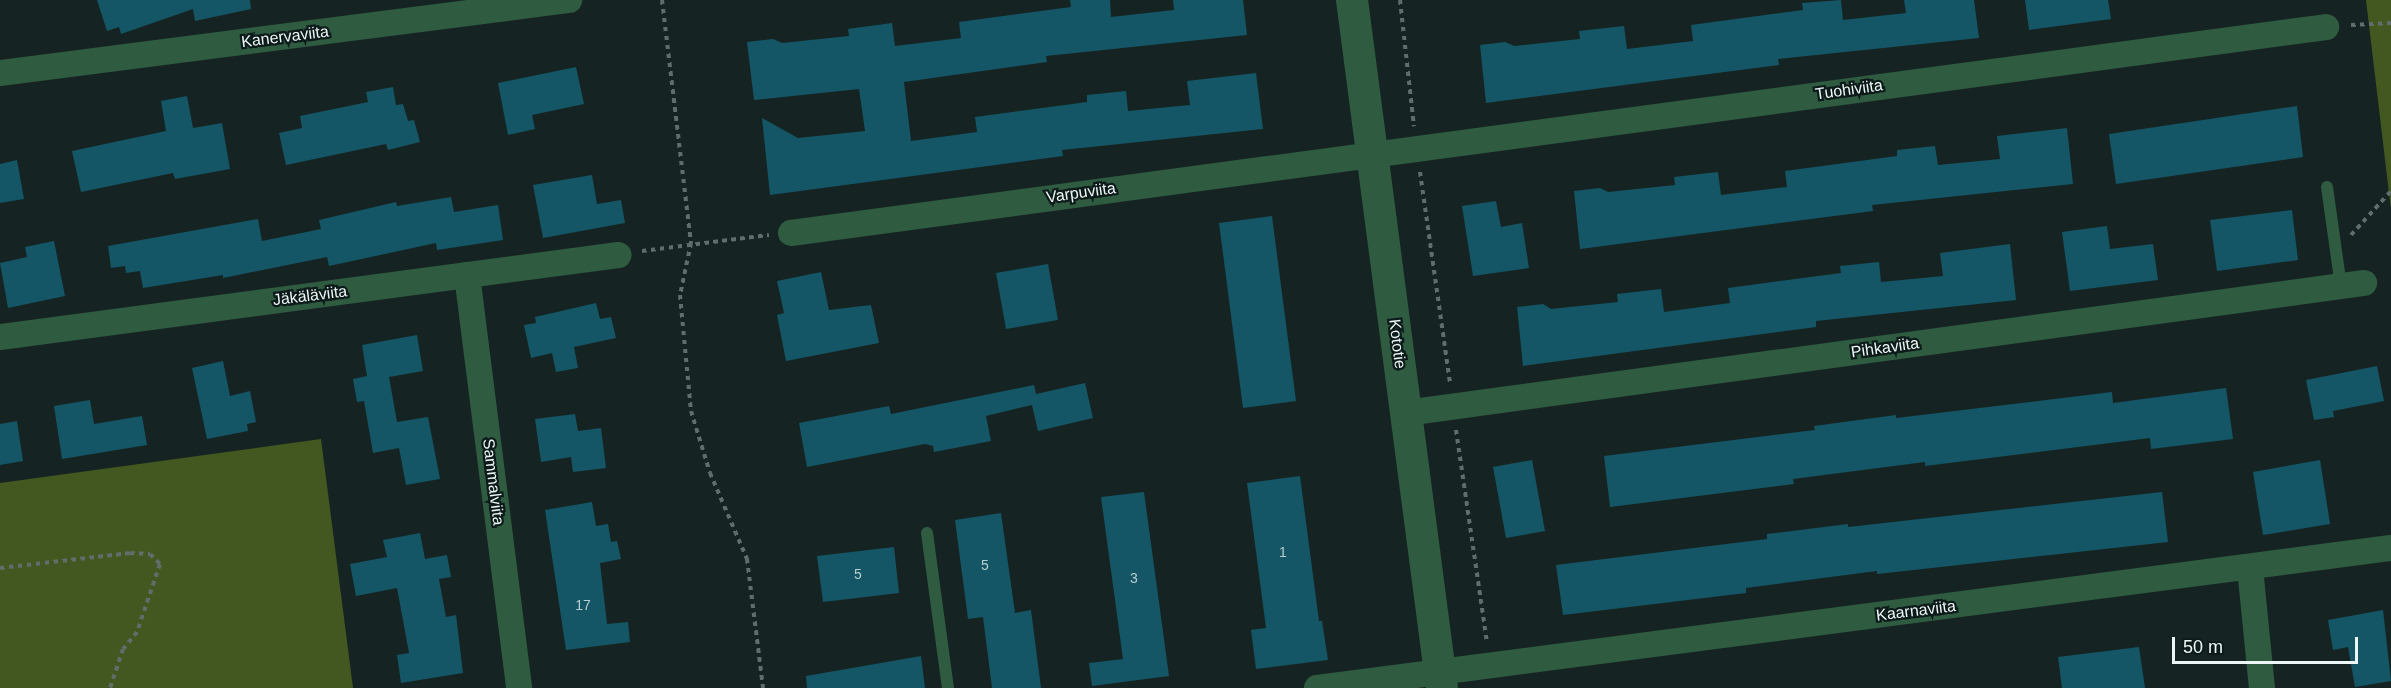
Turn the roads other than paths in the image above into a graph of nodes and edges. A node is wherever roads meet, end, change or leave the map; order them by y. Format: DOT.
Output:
graph roads {
  1 [pos="569,0"];
  2 [pos="1352,0"];
  3 [pos="2326,27"];
  4 [pos="0,73"];
  5 [pos="1372,154"];
  6 [pos="2327,187"];
  7 [pos="790,233"];
  8 [pos="619,255"];
  9 [pos="467,275"];
  10 [pos="2352,284"];
  11 [pos="0,337"];
  12 [pos="1406,413"];
  13 [pos="927,533"];
  14 [pos="2391,548"];
  15 [pos="2250,568"];
  16 [pos="1441,680"];
  17 [pos="519,688"];
  18 [pos="948,688"];
  19 [pos="1317,688"];
  20 [pos="2262,688"];
  1 -- 4 [label="street, Kanervaviita"];
  2 -- 5 [label="street, Kototie"];
  3 -- 5 [label="street, Tuohiviita"];
  5 -- 7 [label="street, Varpuviita"];
  5 -- 12 [label="street, Kototie"];
  6 -- 10 [label="lane"];
  8 -- 9 [label="street, Jäkäläviita"];
  9 -- 11 [label="street, Jäkäläviita"];
  9 -- 17 [label="street, Sammalviita"];
  10 -- 12 [label="street, Pihkaviita"];
  12 -- 16 [label="street, Kototie"];
  13 -- 18 [label="lane"];
  14 -- 15 [label="street, Kaarnaviita"];
  15 -- 16 [label="street, Kaarnaviita"];
  15 -- 20 [label="street"];
  16 -- 19 [label="street, Kaarnaviita"];
}
